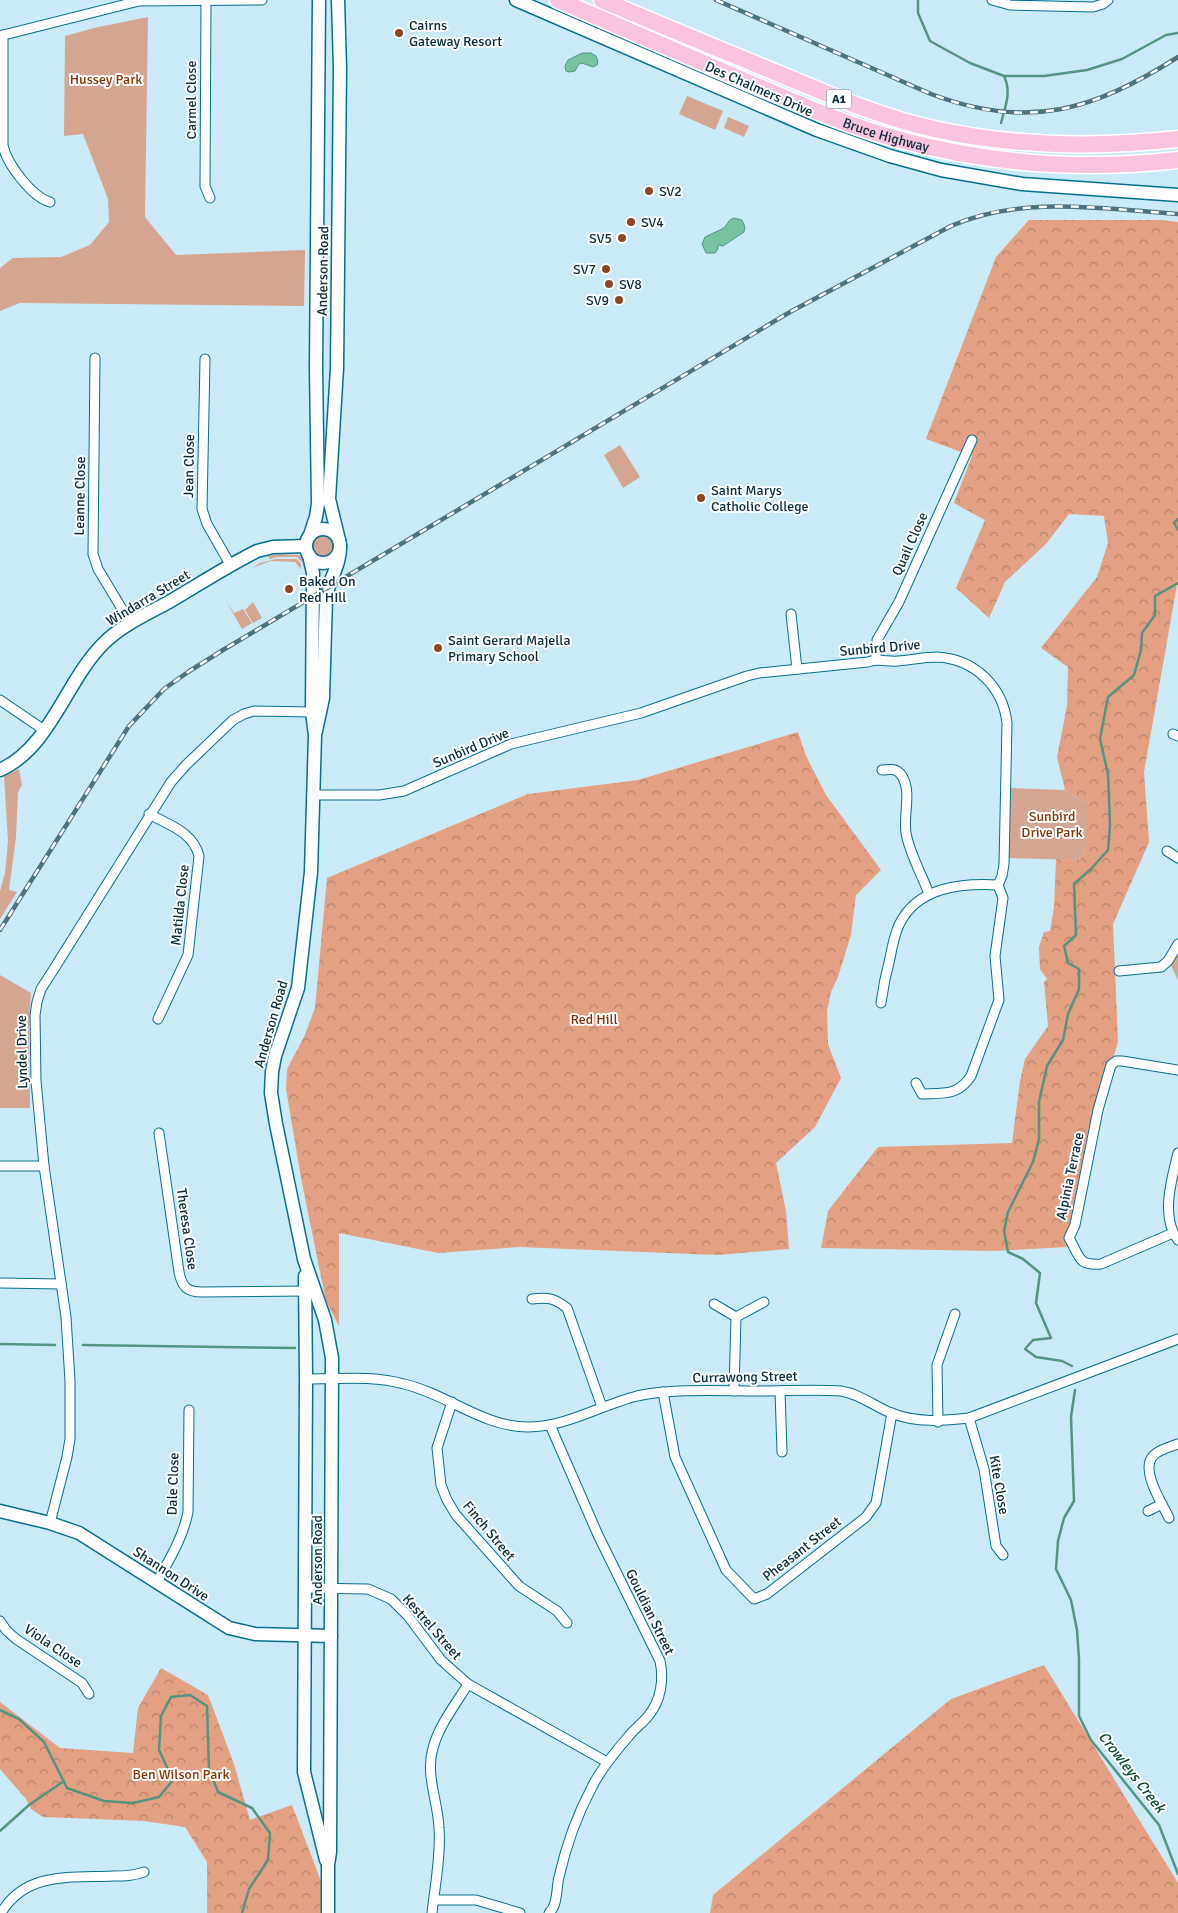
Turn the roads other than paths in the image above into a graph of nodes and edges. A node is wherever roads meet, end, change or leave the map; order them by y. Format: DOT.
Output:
graph roads {
  1 [pos="262,0"];
  2 [pos="319,0"];
  3 [pos="338,0"];
  4 [pos="516,0"];
  5 [pos="558,0"];
  6 [pos="602,0"];
  7 [pos="992,0"];
  8 [pos="206,1"];
  9 [pos="1108,1"];
  10 [pos="2,35"];
  11 [pos="317,67"];
  12 [pos="340,68"];
  13 [pos="1178,139"];
  14 [pos="1178,160"];
  15 [pos="1119,165"];
  16 [pos="1178,171"];
  17 [pos="1178,195"];
  18 [pos="210,198"];
  19 [pos="50,202"];
  20 [pos="316,218"];
  21 [pos="339,218"];
  22 [pos="316,254"];
  23 [pos="339,255"];
  24 [pos="95,358"];
  25 [pos="205,359"];
  26 [pos="972,440"];
  27 [pos="339,543"];
  28 [pos="308,545"];
  29 [pos="231,566"];
  30 [pos="792,614"];
  31 [pos="131,624"];
  32 [pos="876,659"];
  33 [pos="797,669"];
  34 [pos="0,700"];
  35 [pos="316,712"];
  36 [pos="44,730"];
  37 [pos="0,770"];
  38 [pos="882,770"];
  39 [pos="312,795"];
  40 [pos="149,814"];
  41 [pos="1168,851"];
  42 [pos="1178,858"];
  43 [pos="998,885"];
  44 [pos="929,894"];
  45 [pos="1178,944"];
  46 [pos="1119,971"];
  47 [pos="881,1004"];
  48 [pos="158,1019"];
  49 [pos="1178,1070"];
  50 [pos="916,1083"];
  51 [pos="159,1133"];
  52 [pos="1178,1153"];
  53 [pos="0,1166"];
  54 [pos="44,1166"];
  55 [pos="1175,1236"];
  56 [pos="0,1283"];
  57 [pos="61,1284"];
  58 [pos="310,1291"];
  59 [pos="532,1299"];
  60 [pos="764,1302"];
  61 [pos="714,1304"];
  62 [pos="954,1314"];
  63 [pos="736,1317"];
  64 [pos="1178,1339"];
  65 [pos="306,1379"];
  66 [pos="332,1379"];
  67 [pos="734,1391"];
  68 [pos="780,1391"];
  69 [pos="663,1392"];
  70 [pos="452,1402"];
  71 [pos="602,1407"];
  72 [pos="189,1410"];
  73 [pos="892,1413"];
  74 [pos="969,1418"];
  75 [pos="938,1422"];
  76 [pos="550,1425"];
  77 [pos="1178,1444"];
  78 [pos="782,1452"];
  79 [pos="1162,1504"];
  80 [pos="0,1510"];
  81 [pos="1148,1511"];
  82 [pos="1169,1518"];
  83 [pos="50,1523"];
  84 [pos="1003,1555"];
  85 [pos="157,1582"];
  86 [pos="304,1588"];
  87 [pos="332,1588"];
  88 [pos="0,1621"];
  89 [pos="567,1623"];
  90 [pos="304,1636"];
  91 [pos="331,1636"];
  92 [pos="468,1684"];
  93 [pos="89,1694"];
  94 [pos="330,1731"];
  95 [pos="607,1762"];
  96 [pos="309,1798"];
  97 [pos="328,1865"];
  98 [pos="144,1872"];
  99 [pos="434,1900"];
  100 [pos="1,1913"];
  101 [pos="328,1913"];
  102 [pos="432,1913"];
  103 [pos="520,1913"];
  104 [pos="549,1913"];
  1 -- 8 [label="street"];
  2 -- 11 [label="street, Anderson Road"];
  3 -- 12 [label="street, Anderson Road"];
  4 -- 17 [label="street, Des Chalmers Drive"];
  5 -- 15 [label="highway, Bruce Highway / A1"];
  6 -- 13 [label="highway, Bruce Highway / A1"];
  7 -- 9 [label="street"];
  8 -- 10 [label="street"];
  8 -- 18 [label="street, Carmel Close"];
  10 -- 19 [label="street"];
  11 -- 12 [label="street"];
  11 -- 20 [label="street, Anderson Road"];
  12 -- 21 [label="street, Anderson Road"];
  14 -- 15 [label="highway, Bruce Highway / A1"];
  15 -- 16 [label="highway"];
  20 -- 21 [label="street"];
  20 -- 22 [label="street, Anderson Road"];
  21 -- 23 [label="street, Anderson Road"];
  22 -- 23 [label="street"];
  22 -- 28 [label="street, Anderson Road"];
  23 -- 27 [label="street, Anderson Road"];
  24 -- 31 [label="street, Leanne Close"];
  25 -- 29 [label="street, Jean Close"];
  26 -- 32 [label="street, Quail Close"];
  27 -- 28 [label="street"];
  27 -- 28 [label="street"];
  27 -- 35 [label="street, Anderson Road"];
  28 -- 29 [label="street, Windarra Street"];
  28 -- 35 [label="street, Anderson Road"];
  29 -- 31 [label="street, Windarra Street"];
  30 -- 33 [label="street"];
  31 -- 36 [label="street, Windarra Street"];
  32 -- 33 [label="street, Sunbird Drive"];
  32 -- 43 [label="street, Sunbird Drive"];
  33 -- 39 [label="street, Sunbird Drive"];
  34 -- 36 [label="street"];
  35 -- 39 [label="street, Anderson Road"];
  35 -- 40 [label="street, Lyndel Drive"];
  36 -- 37 [label="street, Windarra Street"];
  38 -- 44 [label="street"];
  39 -- 58 [label="street, Anderson Road"];
  40 -- 48 [label="street, Matilda Close"];
  40 -- 54 [label="street, Lyndel Drive"];
  41 -- 42 [label="street"];
  43 -- 44 [label="street"];
  43 -- 50 [label="street, Sunbird Drive"];
  44 -- 47 [label="street"];
  45 -- 46 [label="street"];
  49 -- 55 [label="street, Alpinia Terrace"];
  51 -- 58 [label="street, Theresa Close"];
  52 -- 55 [label="street, Alpinia Terrace"];
  53 -- 54 [label="street"];
  54 -- 57 [label="street, Lyndel Drive"];
  56 -- 57 [label="street"];
  57 -- 83 [label="street, Lyndel Drive"];
  58 -- 65 [label="street, Anderson Road"];
  58 -- 66 [label="street, Anderson Road"];
  59 -- 71 [label="street"];
  60 -- 63 [label="street"];
  61 -- 63 [label="street"];
  62 -- 75 [label="street"];
  63 -- 67 [label="street"];
  64 -- 74 [label="street, Currawong Street"];
  65 -- 66 [label="street, Currawong Street"];
  65 -- 86 [label="street, Anderson Road"];
  66 -- 70 [label="street, Currawong Street"];
  66 -- 87 [label="street, Anderson Road"];
  67 -- 68 [label="street, Currawong Street"];
  67 -- 69 [label="street, Currawong Street"];
  68 -- 73 [label="street, Currawong Street"];
  68 -- 78 [label="street"];
  69 -- 71 [label="street, Currawong Street"];
  69 -- 73 [label="street, Pheasant Street"];
  70 -- 76 [label="street, Currawong Street"];
  70 -- 89 [label="street, Finch Street"];
  71 -- 76 [label="street, Currawong Street"];
  72 -- 85 [label="street, Dale Close"];
  73 -- 75 [label="street, Currawong Street"];
  74 -- 75 [label="street, Currawong Street"];
  74 -- 84 [label="street, Kite Close"];
  76 -- 95 [label="street, Gouldian Street"];
  77 -- 79 [label="street"];
  79 -- 81 [label="street"];
  79 -- 82 [label="street"];
  80 -- 83 [label="street, Shannon Drive"];
  83 -- 85 [label="street, Shannon Drive"];
  85 -- 90 [label="street, Shannon Drive"];
  86 -- 87 [label="street, Kestrel Street"];
  86 -- 90 [label="street, Anderson Road"];
  87 -- 91 [label="street, Anderson Road"];
  87 -- 92 [label="street, Kestrel Street"];
  88 -- 93 [label="street, Viola Close"];
  90 -- 91 [label="street, Shannon Drive"];
  90 -- 96 [label="street, Anderson Road"];
  91 -- 94 [label="street, Anderson Road"];
  92 -- 95 [label="street, Kestrel Street"];
  92 -- 99 [label="street"];
  94 -- 96 [label="street"];
  94 -- 97 [label="street, Anderson Road"];
  95 -- 104 [label="street, Gouldian Street"];
  96 -- 97 [label="street, Anderson Road"];
  97 -- 101 [label="street, Anderson Road"];
  98 -- 100 [label="street"];
  99 -- 102 [label="street"];
  99 -- 103 [label="street"];
}
